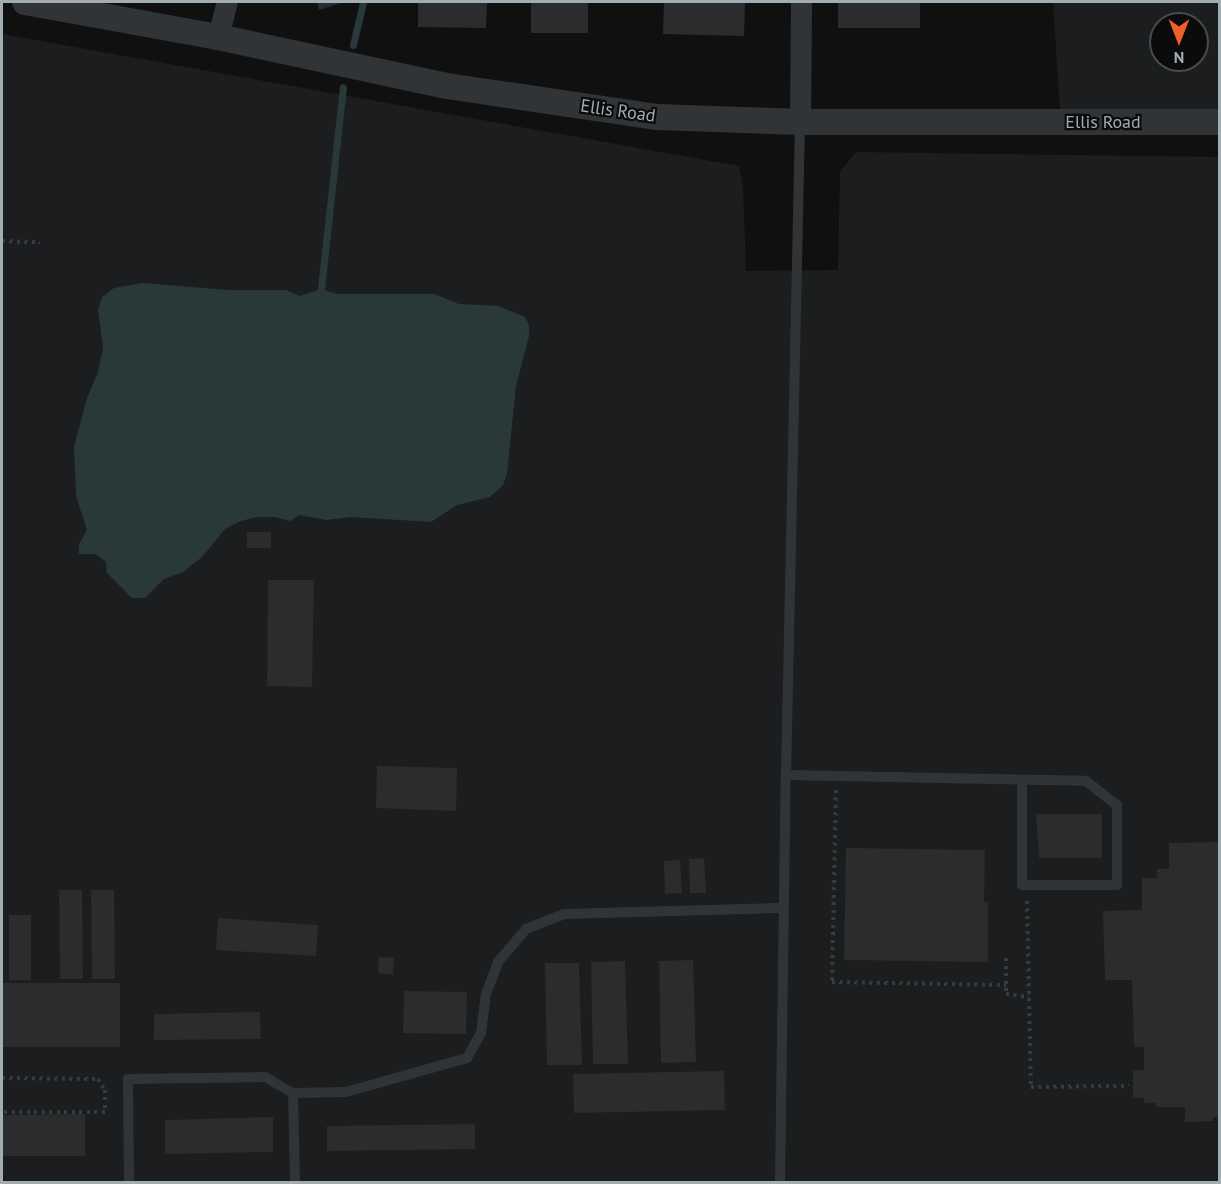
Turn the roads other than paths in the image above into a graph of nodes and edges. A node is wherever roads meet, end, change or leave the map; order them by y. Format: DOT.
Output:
graph roads {
  1 [pos="25,2"];
  2 [pos="227,2"];
  3 [pos="801,2"];
  4 [pos="218,37"];
  5 [pos="800,122"];
  6 [pos="1220,122"];
  7 [pos="786,775"];
  8 [pos="1022,780"];
  9 [pos="784,908"];
  10 [pos="293,1093"];
  11 [pos="129,1182"];
  12 [pos="295,1182"];
  13 [pos="780,1182"];
  1 -- 4 [label="street, Ellis Road"];
  2 -- 4 [label="street"];
  3 -- 5 [label="street"];
  4 -- 5 [label="street, Ellis Road"];
  5 -- 6 [label="street, Ellis Road"];
  5 -- 7 [label="lane"];
  7 -- 8 [label="lane"];
  7 -- 9 [label="lane"];
  8 -- 8 [label="lane"];
  9 -- 10 [label="lane"];
  9 -- 13 [label="lane"];
  10 -- 11 [label="lane"];
  10 -- 12 [label="lane"];
}
